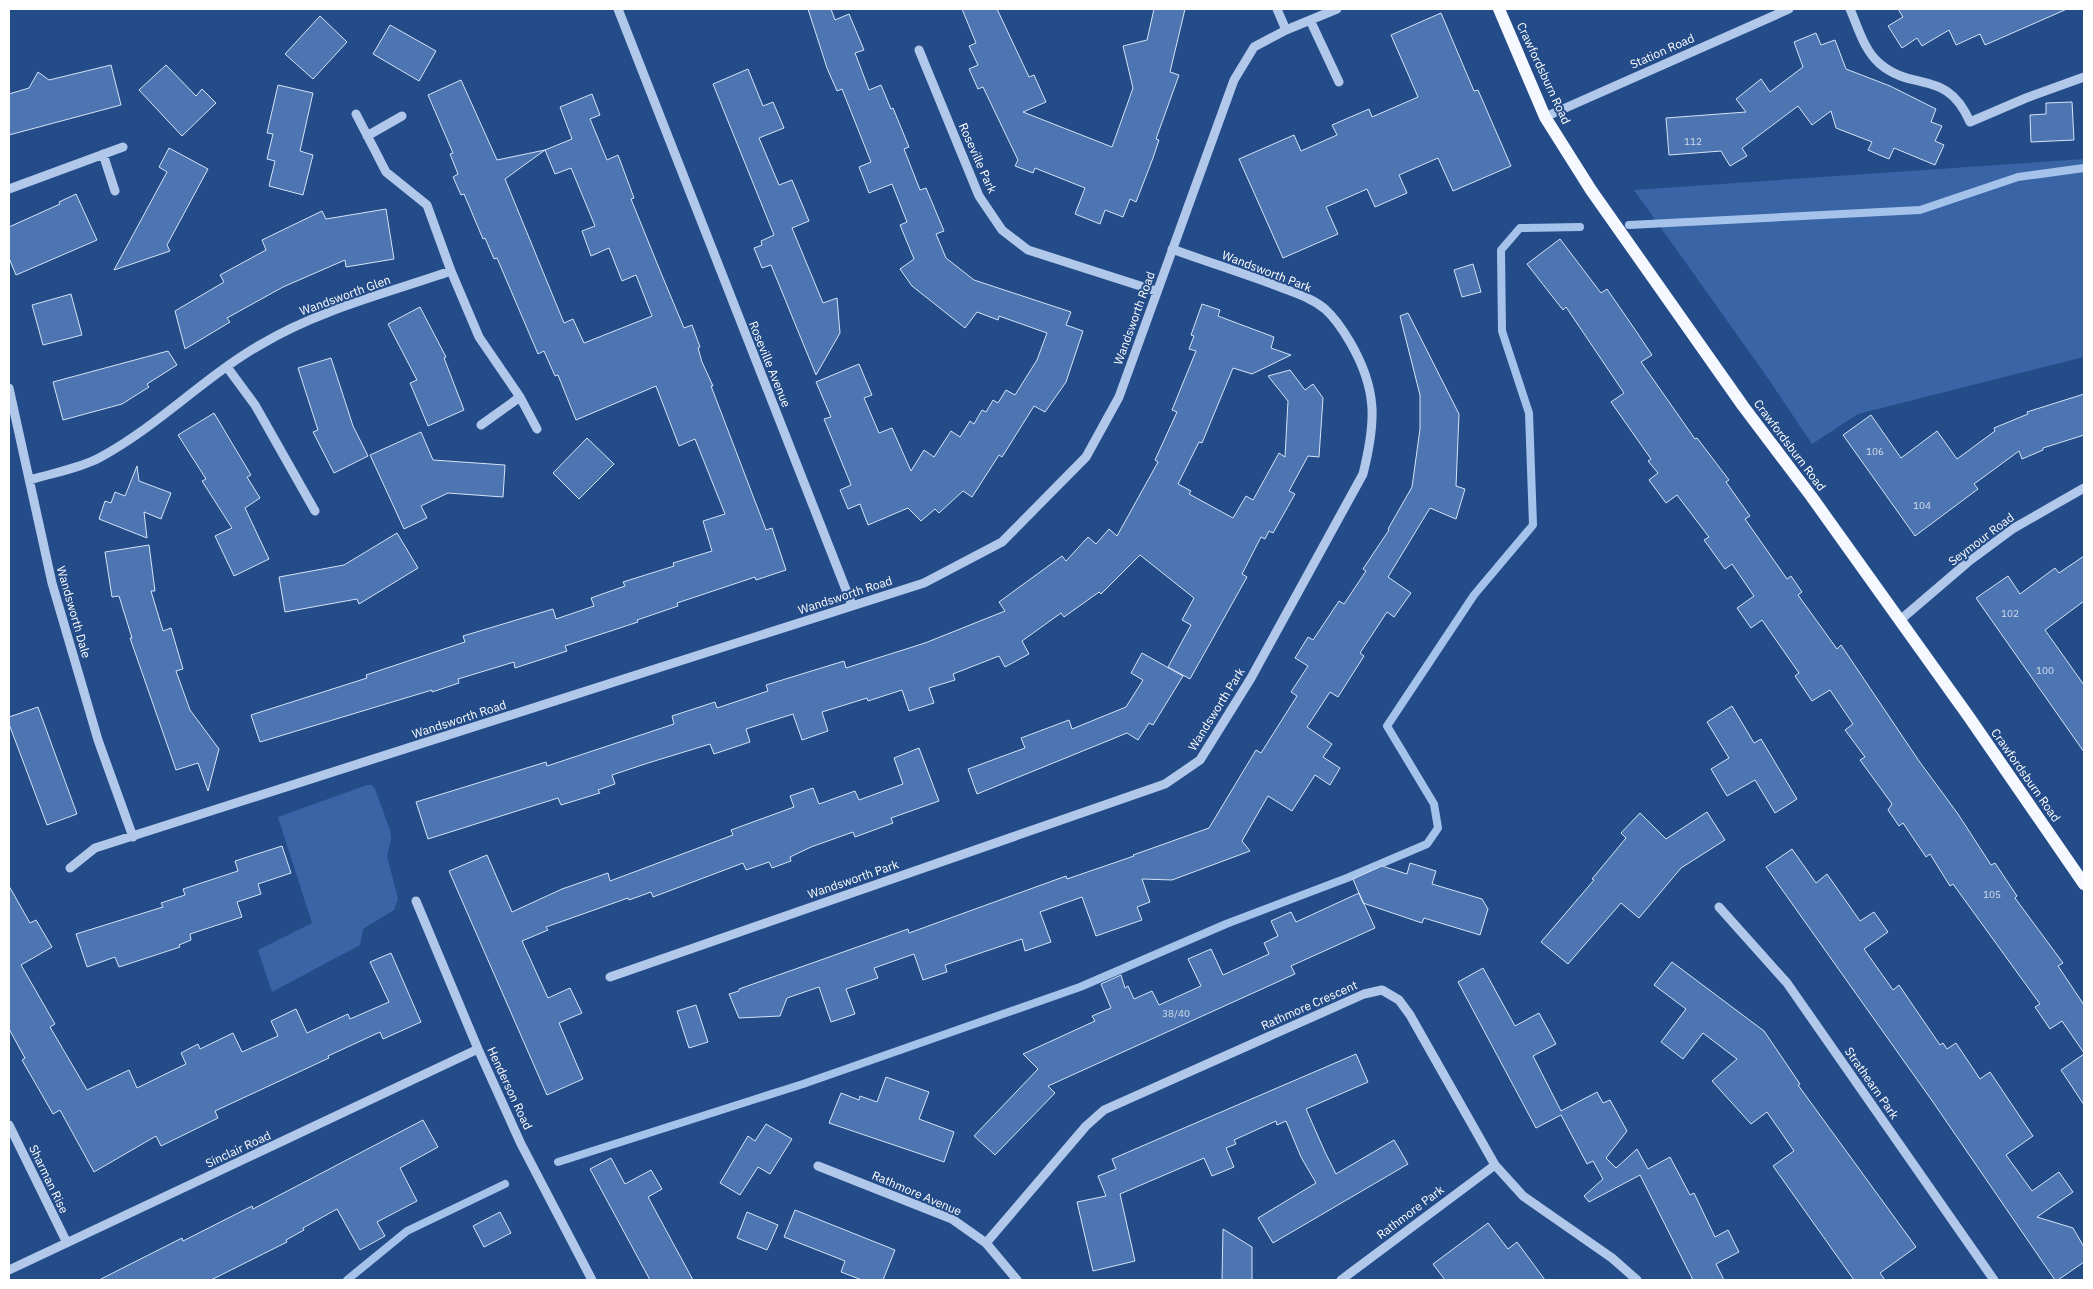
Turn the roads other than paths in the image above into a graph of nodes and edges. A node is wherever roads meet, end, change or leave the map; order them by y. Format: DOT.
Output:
graph roads {
  1 [pos="618,9"];
  2 [pos="1277,9"];
  3 [pos="1337,9"];
  4 [pos="1499,9"];
  5 [pos="1789,9"];
  6 [pos="1850,9"];
  7 [pos="1310,20"];
  8 [pos="1286,30"];
  9 [pos="919,50"];
  10 [pos="2084,77"];
  11 [pos="1339,82"];
  12 [pos="356,114"];
  13 [pos="402,116"];
  14 [pos="1545,117"];
  15 [pos="367,136"];
  16 [pos="123,147"];
  17 [pos="103,154"];
  18 [pos="9,189"];
  19 [pos="115,191"];
  20 [pos="1172,249"];
  21 [pos="450,271"];
  22 [pos="1156,291"];
  23 [pos="227,367"];
  24 [pos="9,388"];
  25 [pos="520,397"];
  26 [pos="481,425"];
  27 [pos="537,430"];
  28 [pos="30,480"];
  29 [pos="2084,488"];
  30 [pos="315,511"];
  31 [pos="852,605"];
  32 [pos="1899,621"];
  33 [pos="134,837"];
  34 [pos="70,868"];
  35 [pos="2084,884"];
  36 [pos="416,902"];
  37 [pos="1719,907"];
  38 [pos="610,977"];
  39 [pos="478,1049"];
  40 [pos="9,1126"];
  41 [pos="1495,1165"];
  42 [pos="818,1166"];
  43 [pos="67,1243"];
  44 [pos="986,1243"];
  45 [pos="9,1270"];
  46 [pos="592,1280"];
  47 [pos="1017,1280"];
  48 [pos="1341,1280"];
  49 [pos="1637,1280"];
  50 [pos="1994,1280"];
  1 -- 31 [label="street, Roseville Avenue"];
  2 -- 8 [label="street"];
  3 -- 7 [label="street, Wandsworth Road"];
  4 -- 14 [label="main road, Crawfordsburn Road"];
  5 -- 14 [label="street, Station Road"];
  6 -- 10 [label="street"];
  7 -- 8 [label="street, Wandsworth Road"];
  7 -- 11 [label="street"];
  8 -- 20 [label="street, Wandsworth Road"];
  9 -- 22 [label="street, Roseville Park"];
  12 -- 15 [label="street"];
  13 -- 15 [label="street"];
  14 -- 32 [label="main road, Crawfordsburn Road"];
  15 -- 21 [label="street"];
  16 -- 17 [label="street"];
  17 -- 18 [label="street"];
  17 -- 19 [label="street"];
  20 -- 22 [label="street, Wandsworth Road"];
  20 -- 38 [label="street, Wandsworth Park"];
  21 -- 23 [label="street, Wandsworth Glen"];
  21 -- 25 [label="street"];
  22 -- 31 [label="street, Wandsworth Road"];
  23 -- 28 [label="street, Wandsworth Glen"];
  23 -- 30 [label="street"];
  24 -- 28 [label="street, Wandsworth Dale"];
  25 -- 26 [label="street"];
  25 -- 27 [label="street"];
  28 -- 33 [label="street, Wandsworth Dale"];
  29 -- 32 [label="street, Seymour Road"];
  31 -- 33 [label="street, Wandsworth Road"];
  32 -- 35 [label="main road, Crawfordsburn Road"];
  33 -- 34 [label="street, Wandsworth Road"];
  36 -- 39 [label="street, Henderson Road"];
  37 -- 50 [label="street, Strathearn Park"];
  39 -- 43 [label="street, Sinclair Road"];
  39 -- 46 [label="street, Henderson Road"];
  40 -- 43 [label="street, Sharman Rise"];
  41 -- 44 [label="street, Rathmore Crescent"];
  41 -- 48 [label="street, Rathmore Park"];
  41 -- 49 [label="street, Rathmore Crescent"];
  42 -- 44 [label="street, Rathmore Avenue"];
  43 -- 45 [label="street, Sinclair Road"];
  44 -- 47 [label="street, Rathmore Avenue"];
}
